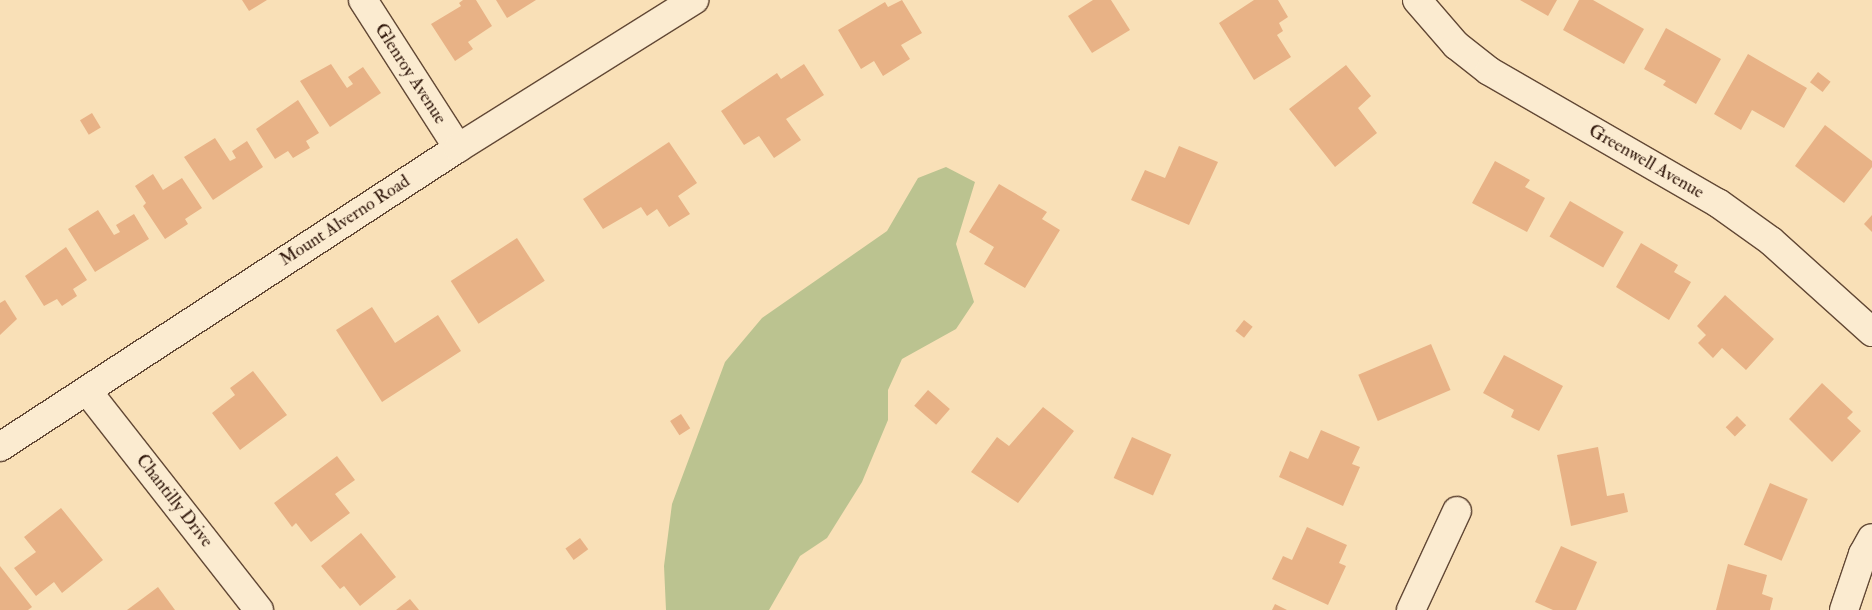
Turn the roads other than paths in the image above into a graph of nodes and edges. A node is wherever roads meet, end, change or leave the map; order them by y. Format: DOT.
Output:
graph roads {
  1 [pos="363,0"];
  2 [pos="694,0"];
  3 [pos="1417,0"];
  4 [pos="458,148"];
  5 [pos="1872,332"];
  6 [pos="88,392"];
  7 [pos="0,447"];
  8 [pos="1457,511"];
  9 [pos="1872,538"];
  10 [pos="259,610"];
  11 [pos="1411,610"];
  12 [pos="1844,610"];
  1 -- 4 [label="street, Glenroy Avenue"];
  2 -- 4 [label="street, Mount Alverno Road"];
  3 -- 5 [label="street, Greenwell Avenue"];
  4 -- 6 [label="street, Mount Alverno Road"];
  6 -- 7 [label="street, Mount Alverno Road"];
  6 -- 10 [label="street, Chantilly Drive"];
  8 -- 11 [label="street"];
  9 -- 12 [label="street"];
}
